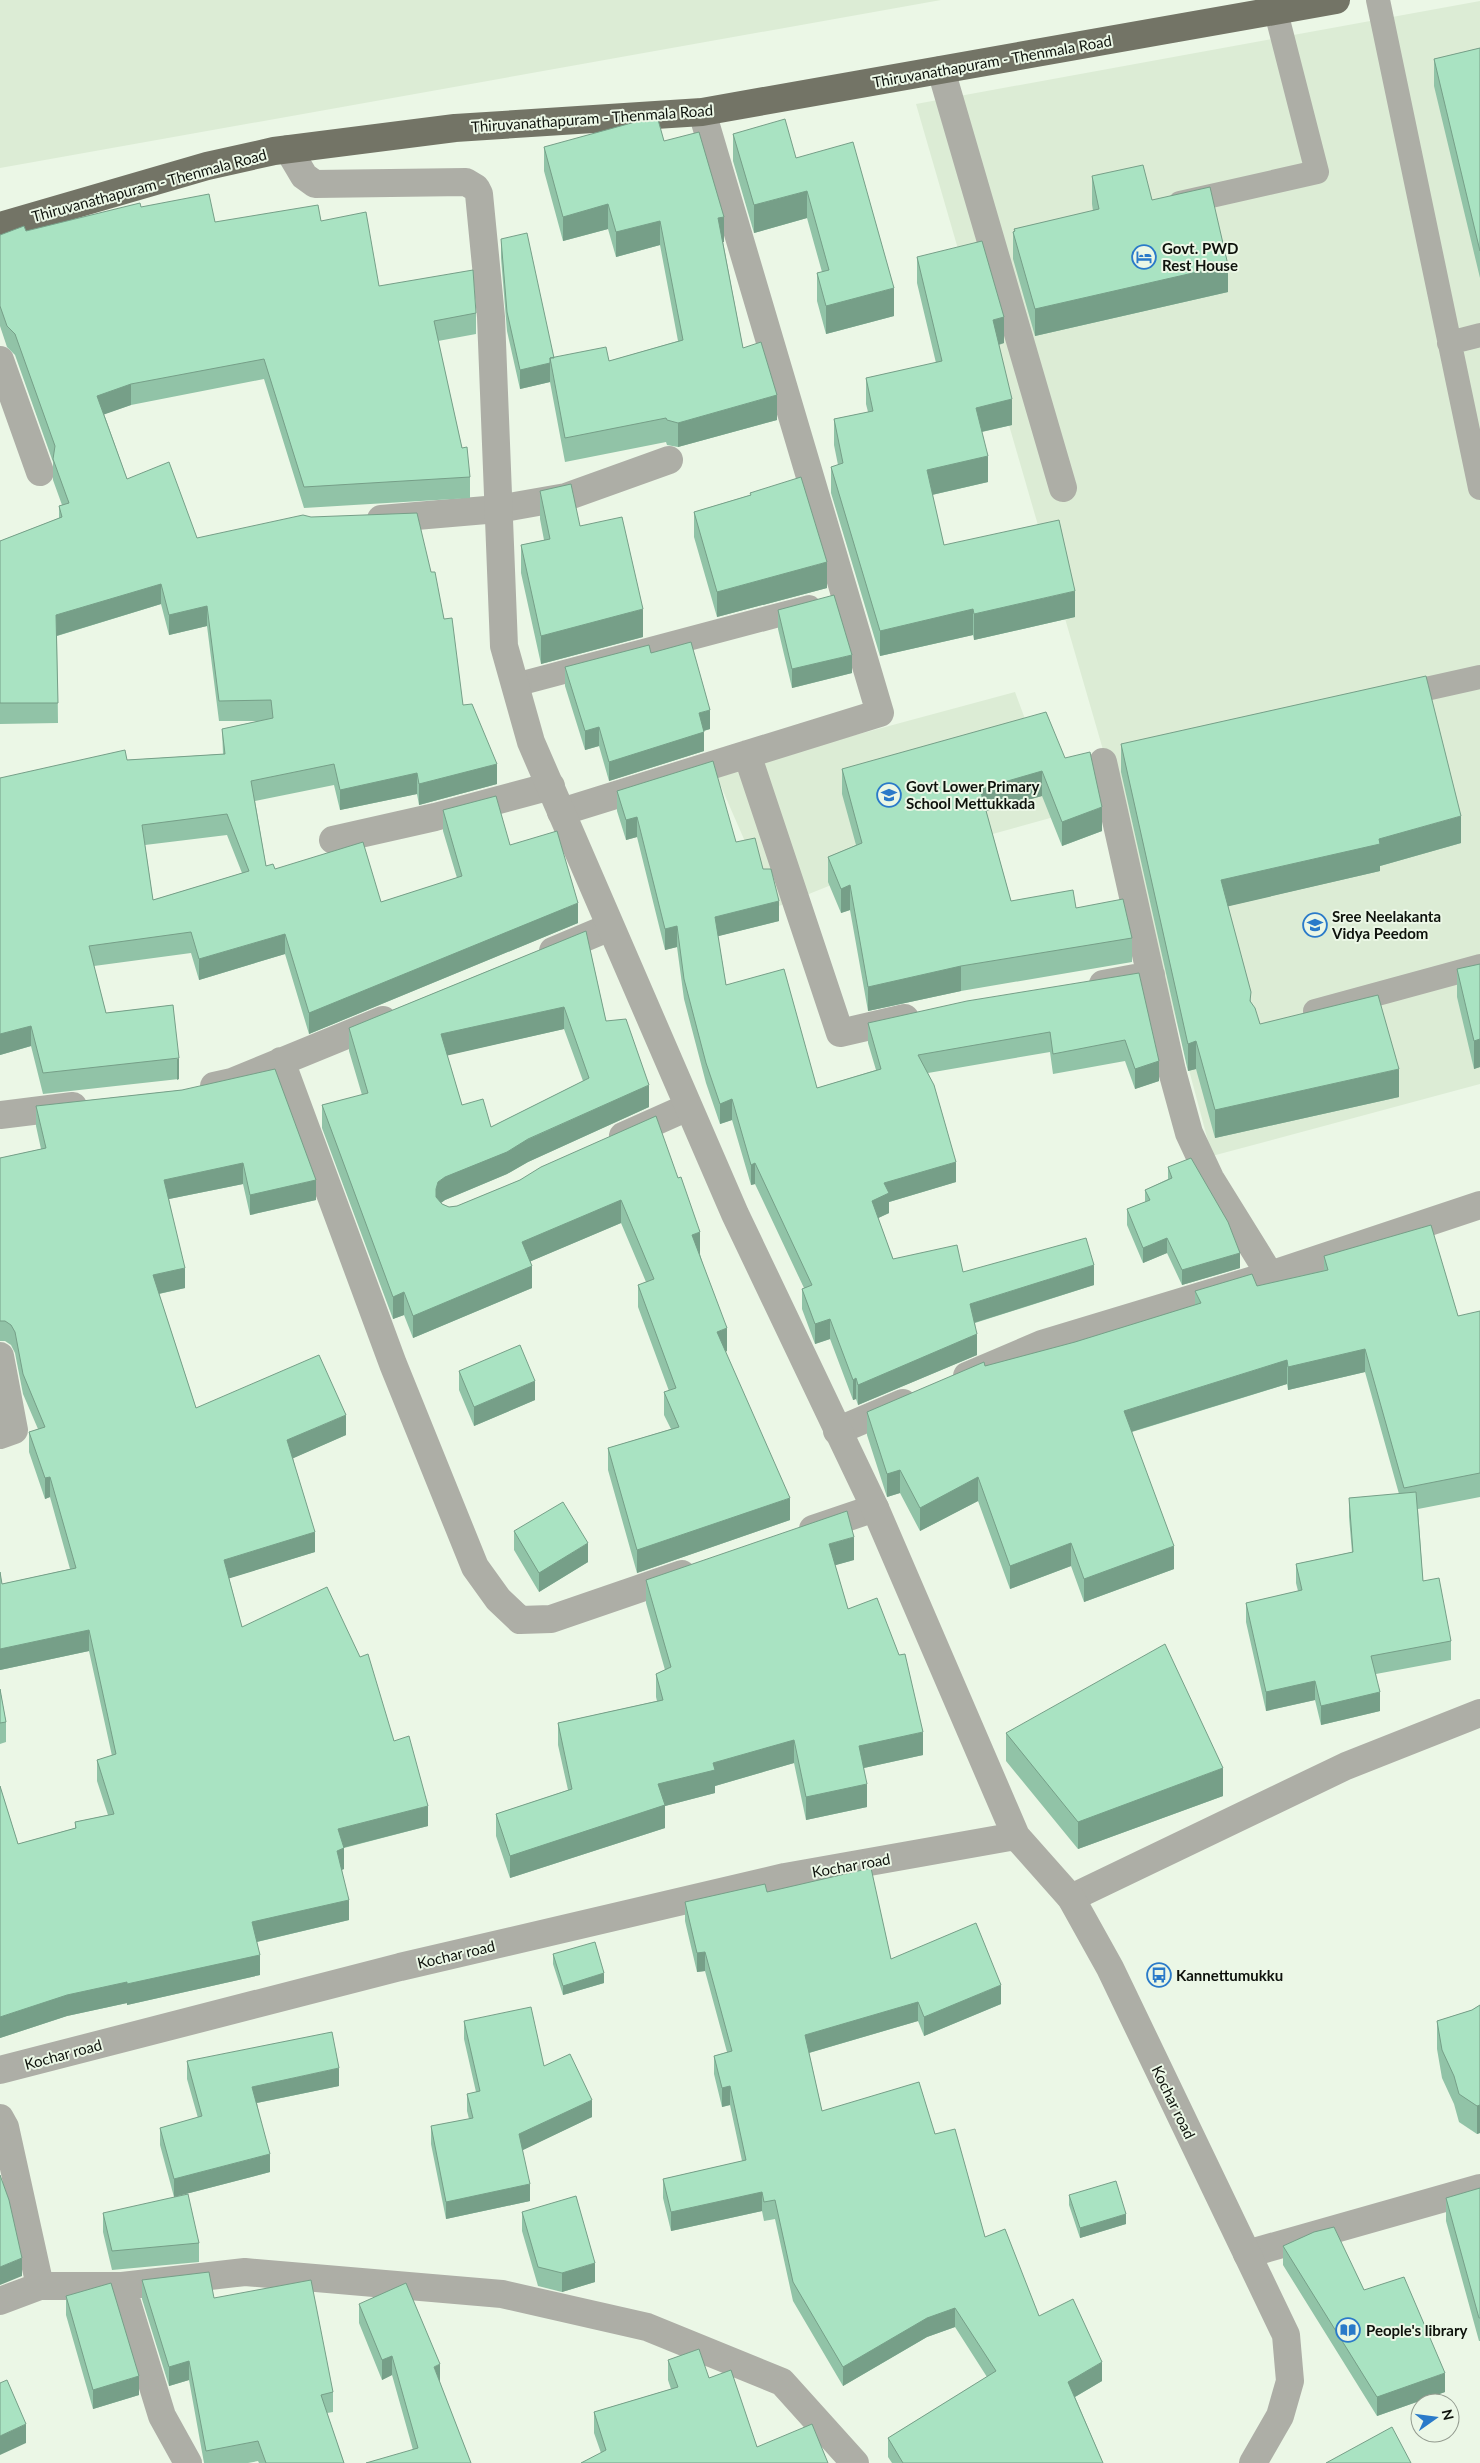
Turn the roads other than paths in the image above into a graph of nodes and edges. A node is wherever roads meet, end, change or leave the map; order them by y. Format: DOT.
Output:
graph roads {
  1 [pos="1336,0"];
  2 [pos="1378,0"];
  3 [pos="1276,12"];
  4 [pos="941,70"];
  5 [pos="702,112"];
  6 [pos="288,149"];
  7 [pos="1170,205"];
  8 [pos="0,226"];
  9 [pos="1480,334"];
  10 [pos="1450,343"];
  11 [pos="0,360"];
  12 [pos="669,460"];
  13 [pos="40,472"];
  14 [pos="1064,488"];
  15 [pos="1480,488"];
  16 [pos="498,509"];
  17 [pos="359,520"];
  18 [pos="846,597"];
  19 [pos="1480,677"];
  20 [pos="516,685"];
  21 [pos="1374,701"];
  22 [pos="747,754"];
  23 [pos="1113,760"];
  24 [pos="550,786"];
  25 [pos="561,812"];
  26 [pos="333,840"];
  27 [pos="610,928"];
  28 [pos="528,961"];
  29 [pos="1480,966"];
  30 [pos="1151,975"];
  31 [pos="1080,988"];
  32 [pos="409,1009"];
  33 [pos="926,1014"];
  34 [pos="1291,1017"];
  35 [pos="281,1061"];
  36 [pos="189,1093"];
  37 [pos="93,1103"];
  38 [pos="688,1107"];
  39 [pos="0,1115"];
  40 [pos="598,1148"];
  41 [pos="1480,1205"];
  42 [pos="1270,1275"];
  43 [pos="0,1356"];
  44 [pos="837,1431"];
  45 [pos="0,1435"];
  46 [pos="875,1508"];
  47 [pos="792,1536"];
  48 [pos="708,1565"];
  49 [pos="1480,1713"];
  50 [pos="1016,1836"];
  51 [pos="1071,1898"];
  52 [pos="0,2070"];
  53 [pos="0,2118"];
  54 [pos="1480,2188"];
  55 [pos="1247,2254"];
  56 [pos="40,2286"];
  57 [pos="122,2286"];
  58 [pos="0,2301"];
  59 [pos="188,2463"];
  60 [pos="855,2463"];
  61 [pos="1253,2463"];
  1 -- 3 [label="main road, Thiruvanathapuram - Thenmala Road"];
  2 -- 10 [label="lane"];
  3 -- 4 [label="main road, Thiruvanathapuram - Thenmala Road"];
  3 -- 7 [label="lane"];
  4 -- 5 [label="main road, Thiruvanathapuram - Thenmala Road"];
  4 -- 14 [label="street"];
  5 -- 6 [label="main road, Thiruvanathapuram - Thenmala Road"];
  5 -- 18 [label="street"];
  6 -- 8 [label="main road, Thiruvanathapuram - Thenmala Road"];
  6 -- 16 [label="street"];
  9 -- 10 [label="lane"];
  10 -- 15 [label="lane"];
  11 -- 13 [label="street"];
  12 -- 16 [label="street"];
  16 -- 17 [label="street"];
  16 -- 20 [label="street"];
  18 -- 20 [label="lane"];
  18 -- 22 [label="street"];
  19 -- 21 [label="lane"];
  20 -- 24 [label="street"];
  22 -- 25 [label="street"];
  22 -- 33 [label="street"];
  23 -- 30 [label="street"];
  24 -- 25 [label="street"];
  24 -- 26 [label="street"];
  25 -- 27 [label="street"];
  27 -- 28 [label="street"];
  27 -- 38 [label="street"];
  29 -- 34 [label="lane"];
  30 -- 31 [label="street"];
  30 -- 42 [label="street"];
  32 -- 35 [label="street"];
  35 -- 36 [label="street"];
  35 -- 48 [label="street"];
  37 -- 39 [label="street"];
  38 -- 40 [label="street"];
  38 -- 44 [label="street"];
  41 -- 42 [label="street"];
  42 -- 44 [label="street"];
  43 -- 45 [label="street"];
  44 -- 46 [label="street"];
  46 -- 47 [label="street"];
  46 -- 50 [label="street"];
  49 -- 51 [label="street"];
  50 -- 51 [label="street, Kochar road"];
  50 -- 52 [label="street, Kochar road"];
  51 -- 55 [label="street, Kochar road"];
  53 -- 56 [label="street"];
  54 -- 55 [label="street"];
  55 -- 61 [label="street, Kochar road"];
  56 -- 57 [label="street"];
  56 -- 58 [label="street"];
  57 -- 59 [label="street"];
  57 -- 60 [label="street"];
}
